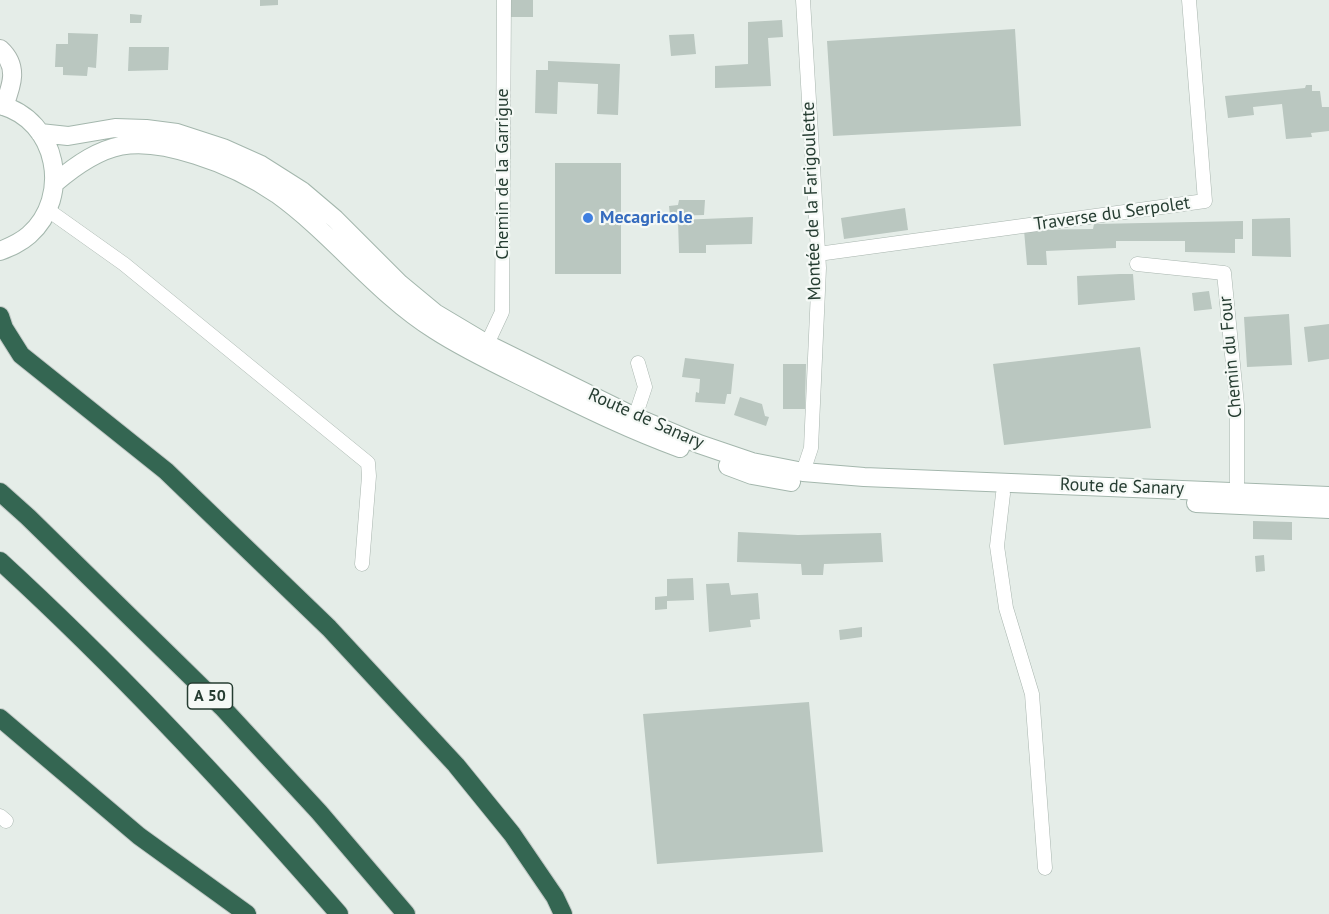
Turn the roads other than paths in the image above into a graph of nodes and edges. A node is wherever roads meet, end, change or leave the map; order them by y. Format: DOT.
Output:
graph roads {
  1 [pos="504,0"];
  2 [pos="803,0"];
  3 [pos="1189,0"];
  4 [pos="0,49"];
  5 [pos="2,105"];
  6 [pos="40,133"];
  7 [pos="55,183"];
  8 [pos="48,210"];
  9 [pos="0,251"];
  10 [pos="818,254"];
  11 [pos="1137,264"];
  12 [pos="0,316"];
  13 [pos="487,344"];
  14 [pos="638,363"];
  15 [pos="635,417"];
  16 [pos="803,472"];
  17 [pos="0,492"];
  18 [pos="1237,492"];
  19 [pos="1003,494"];
  20 [pos="1329,496"];
  21 [pos="1329,509"];
  22 [pos="0,561"];
  23 [pos="362,564"];
  24 [pos="0,718"];
  25 [pos="1045,868"];
  26 [pos="247,914"];
  27 [pos="339,914"];
  28 [pos="406,914"];
  29 [pos="563,914"];
  1 -- 13 [label="lane, Chemin de la Garrigue"];
  2 -- 10 [label="lane, Montée de la Farigoulette"];
  3 -- 10 [label="lane, Traverse du Serpolet"];
  4 -- 5 [label="main road"];
  5 -- 6 [label="main road"];
  6 -- 7 [label="main road"];
  6 -- 13 [label="main road, Route de Sanary"];
  7 -- 8 [label="main road"];
  7 -- 19 [label="main road, Route de Sanary"];
  8 -- 9 [label="main road"];
  8 -- 23 [label="lane"];
  10 -- 16 [label="lane, Montée de la Farigoulette"];
  11 -- 18 [label="lane, Chemin du Four"];
  12 -- 29 [label="highway"];
  13 -- 15 [label="main road, Route de Sanary"];
  14 -- 15 [label="lane"];
  15 -- 16 [label="main road, Route de Sanary"];
  16 -- 18 [label="main road, Route de Sanary"];
  17 -- 28 [label="highway, A 50"];
  18 -- 20 [label="main road, Route de Sanary"];
  19 -- 21 [label="main road, Route de Sanary"];
  19 -- 25 [label="lane"];
  22 -- 27 [label="highway, A 50"];
  24 -- 26 [label="highway"];
}
